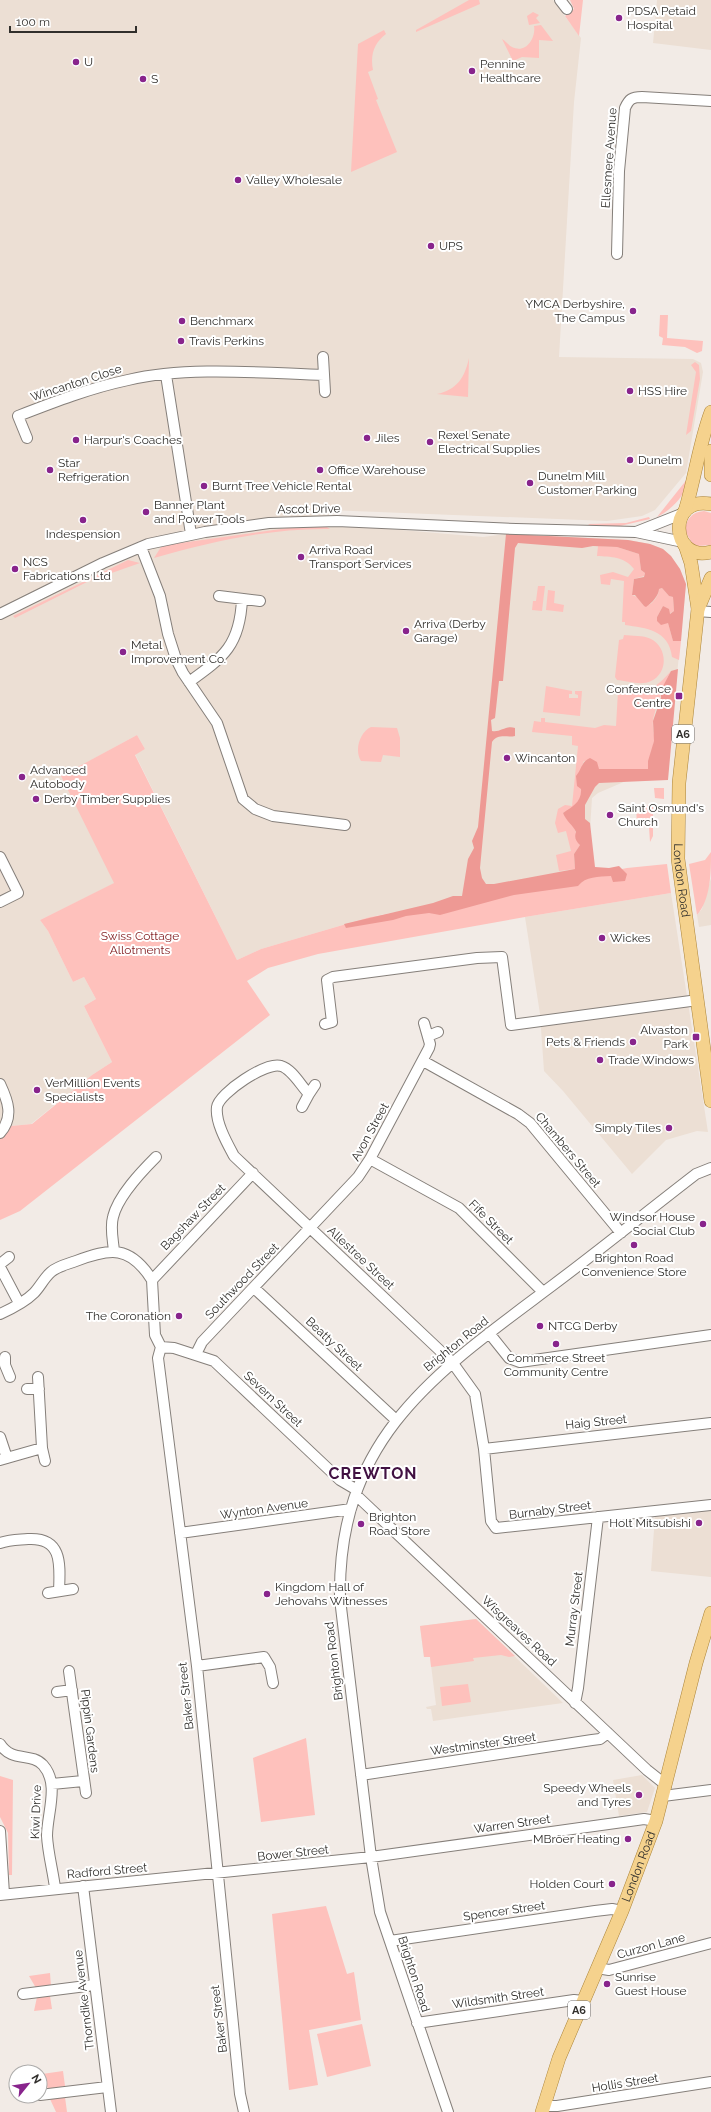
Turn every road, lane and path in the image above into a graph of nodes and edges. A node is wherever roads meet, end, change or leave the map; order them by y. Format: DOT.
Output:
graph roads {
  1 [pos="560,0"];
  2 [pos="567,9"];
  3 [pos="711,102"];
  4 [pos="617,254"];
  5 [pos="323,357"];
  6 [pos="166,374"];
  7 [pos="324,375"];
  8 [pos="325,392"];
  9 [pos="711,412"];
  10 [pos="27,438"];
  11 [pos="711,451"];
  12 [pos="711,475"];
  13 [pos="711,504"];
  14 [pos="684,512"];
  15 [pos="636,532"];
  16 [pos="191,534"];
  17 [pos="684,544"];
  18 [pos="141,546"];
  19 [pos="711,552"];
  20 [pos="711,578"];
  21 [pos="219,596"];
  22 [pos="242,599"];
  23 [pos="260,601"];
  24 [pos="697,610"];
  25 [pos="711,612"];
  26 [pos="0,614"];
  27 [pos="189,682"];
  28 [pos="345,825"];
  29 [pos="0,857"];
  30 [pos="0,902"];
  31 [pos="698,1000"];
  32 [pos="424,1023"];
  33 [pos="325,1024"];
  34 [pos="438,1032"];
  35 [pos="428,1036"];
  36 [pos="423,1061"];
  37 [pos="0,1084"];
  38 [pos="315,1085"];
  39 [pos="309,1094"];
  40 [pos="711,1102"];
  41 [pos="302,1108"];
  42 [pos="0,1133"];
  43 [pos="156,1157"];
  44 [pos="370,1159"];
  45 [pos="711,1168"];
  46 [pos="253,1173"];
  47 [pos="310,1228"];
  48 [pos="621,1233"];
  49 [pos="114,1251"];
  50 [pos="9,1257"];
  51 [pos="0,1265"];
  52 [pos="152,1280"];
  53 [pos="254,1288"];
  54 [pos="544,1292"];
  55 [pos="19,1303"];
  56 [pos="0,1314"];
  57 [pos="489,1333"];
  58 [pos="711,1335"];
  59 [pos="161,1347"];
  60 [pos="196,1354"];
  61 [pos="452,1362"];
  62 [pos="4,1363"];
  63 [pos="10,1377"];
  64 [pos="38,1378"];
  65 [pos="26,1389"];
  66 [pos="40,1389"];
  67 [pos="396,1420"];
  68 [pos="711,1423"];
  69 [pos="0,1437"];
  70 [pos="42,1448"];
  71 [pos="484,1449"];
  72 [pos="3,1459"];
  73 [pos="45,1461"];
  74 [pos="356,1492"];
  75 [pos="711,1505"];
  76 [pos="351,1509"];
  77 [pos="598,1517"];
  78 [pos="180,1533"];
  79 [pos="1,1540"];
  80 [pos="73,1589"];
  81 [pos="59,1591"];
  82 [pos="48,1594"];
  83 [pos="711,1613"];
  84 [pos="197,1666"];
  85 [pos="69,1671"];
  86 [pos="273,1683"];
  87 [pos="72,1690"];
  88 [pos="57,1692"];
  89 [pos="575,1703"];
  90 [pos="608,1733"];
  91 [pos="0,1744"];
  92 [pos="360,1775"];
  93 [pos="83,1781"];
  94 [pos="52,1784"];
  95 [pos="665,1790"];
  96 [pos="711,1790"];
  97 [pos="86,1793"];
  98 [pos="656,1821"];
  99 [pos="0,1831"];
  100 [pos="371,1857"];
  101 [pos="217,1874"];
  102 [pos="83,1886"];
  103 [pos="55,1888"];
  104 [pos="2,1894"];
  105 [pos="622,1911"];
  106 [pos="390,1941"];
  107 [pos="711,1943"];
  108 [pos="597,1968"];
  109 [pos="94,1985"];
  110 [pos="23,1994"];
  111 [pos="582,2001"];
  112 [pos="417,2023"];
  113 [pos="711,2082"];
  114 [pos="107,2087"];
  115 [pos="48,2094"];
  116 [pos="543,2109"];
  117 [pos="111,2112"];
  118 [pos="244,2112"];
  119 [pos="448,2112"];
  1 -- 2 [label="street"];
  3 -- 4 [label="street, Ellesmere Avenue"];
  5 -- 7 [label="street"];
  6 -- 7 [label="street, Wincanton Close"];
  6 -- 10 [label="street, Wincanton Close"];
  6 -- 16 [label="street"];
  7 -- 8 [label="street"];
  9 -- 14 [label="main road"];
  11 -- 12 [label="main road"];
  13 -- 14 [label="main road"];
  14 -- 15 [label="street, Ascot Drive"];
  14 -- 17 [label="main road, London Road"];
  15 -- 16 [label="street, Ascot Drive"];
  15 -- 17 [label="street, Ascot Drive"];
  16 -- 18 [label="street, Ascot Drive"];
  17 -- 19 [label="main road"];
  17 -- 24 [label="main road, London Road / A6"];
  18 -- 26 [label="street, Ascot Drive"];
  18 -- 27 [label="street"];
  20 -- 24 [label="main road, London Road / A6"];
  21 -- 22 [label="street"];
  22 -- 23 [label="street"];
  22 -- 27 [label="street"];
  24 -- 25 [label="street"];
  24 -- 31 [label="main road, London Road / A6"];
  27 -- 28 [label="street"];
  29 -- 30 [label="street"];
  31 -- 33 [label="street"];
  31 -- 40 [label="main road, London Road / A6"];
  32 -- 35 [label="street, Avon Street"];
  34 -- 35 [label="street"];
  35 -- 36 [label="street, Avon Street"];
  36 -- 44 [label="street, Avon Street"];
  36 -- 48 [label="street, Chambers Street"];
  37 -- 42 [label="street"];
  38 -- 39 [label="street"];
  39 -- 41 [label="street"];
  39 -- 46 [label="street, Allestree Street"];
  43 -- 49 [label="street"];
  44 -- 47 [label="street, Avon Street"];
  44 -- 54 [label="street, Fife Street"];
  45 -- 48 [label="street, Brighton Road"];
  46 -- 47 [label="street, Allestree Street"];
  46 -- 52 [label="street, Bagshaw Street"];
  47 -- 53 [label="street, Southwood Street"];
  47 -- 61 [label="street, Allestree Street"];
  48 -- 54 [label="street, Brighton Road"];
  49 -- 52 [label="street"];
  49 -- 55 [label="street"];
  50 -- 51 [label="street"];
  51 -- 55 [label="street"];
  52 -- 59 [label="street, Baker Street"];
  53 -- 60 [label="street, Southwood Street"];
  53 -- 67 [label="street, Beatty Street"];
  54 -- 57 [label="street, Brighton Road"];
  55 -- 56 [label="street"];
  57 -- 58 [label="street"];
  57 -- 61 [label="street, Brighton Road"];
  59 -- 60 [label="street, Severn Street"];
  59 -- 78 [label="street, Baker Street"];
  60 -- 74 [label="street, Severn Street"];
  61 -- 67 [label="street, Brighton Road"];
  61 -- 71 [label="street, Burnaby Street"];
  62 -- 63 [label="street"];
  64 -- 66 [label="street"];
  65 -- 66 [label="street"];
  66 -- 70 [label="street"];
  67 -- 74 [label="street, Brighton Road"];
  68 -- 71 [label="street, Haig Street"];
  69 -- 72 [label="street"];
  70 -- 72 [label="street"];
  70 -- 73 [label="street"];
  71 -- 77 [label="street, Burnaby Street"];
  74 -- 76 [label="street, Brighton Road"];
  74 -- 89 [label="street, Wisgreaves Road"];
  75 -- 77 [label="street, Burnaby Street"];
  76 -- 78 [label="street, Wynton Avenue"];
  76 -- 92 [label="street, Brighton Road"];
  77 -- 89 [label="street, Murray Street"];
  78 -- 84 [label="street, Baker Street"];
  79 -- 81 [label="street"];
  80 -- 81 [label="street"];
  81 -- 82 [label="street"];
  83 -- 95 [label="main road, London Road / A6"];
  84 -- 86 [label="street"];
  84 -- 101 [label="street, Baker Street"];
  85 -- 87 [label="street, Pippin Gardens"];
  87 -- 88 [label="street"];
  87 -- 93 [label="street, Pippin Gardens"];
  89 -- 90 [label="street, Wisgreaves Road"];
  90 -- 92 [label="street, Westminster Street"];
  90 -- 95 [label="street, Wisgreaves Road"];
  91 -- 94 [label="street, Kiwi Drive"];
  92 -- 100 [label="street, Brighton Road"];
  93 -- 94 [label="street"];
  93 -- 97 [label="street, Pippin Gardens"];
  94 -- 103 [label="street, Kiwi Drive"];
  95 -- 96 [label="street"];
  95 -- 98 [label="main road, London Road / A6"];
  98 -- 100 [label="street, Warren Street"];
  98 -- 105 [label="main road, London Road / A6"];
  99 -- 104 [label="street"];
  100 -- 101 [label="street, Bower Street"];
  100 -- 106 [label="street, Brighton Road"];
  101 -- 102 [label="street, Radford Street"];
  101 -- 118 [label="street, Baker Street"];
  102 -- 103 [label="street, Radford Street"];
  102 -- 109 [label="street, Thorndike Avenue"];
  103 -- 104 [label="street, Radford Street"];
  105 -- 106 [label="street, Spencer Street"];
  105 -- 108 [label="main road, London Road / A6"];
  106 -- 112 [label="street, Brighton Road"];
  107 -- 108 [label="street, Curzon Lane"];
  108 -- 111 [label="main road, London Road / A6"];
  109 -- 110 [label="street"];
  109 -- 114 [label="street, Thorndike Avenue"];
  111 -- 112 [label="street, Wildsmith Street"];
  111 -- 116 [label="main road, London Road / A6"];
  112 -- 119 [label="street, Brighton Road"];
  113 -- 116 [label="street, Hollis Street"];
  114 -- 115 [label="street"];
  114 -- 117 [label="street, Thorndike Avenue"];
}
